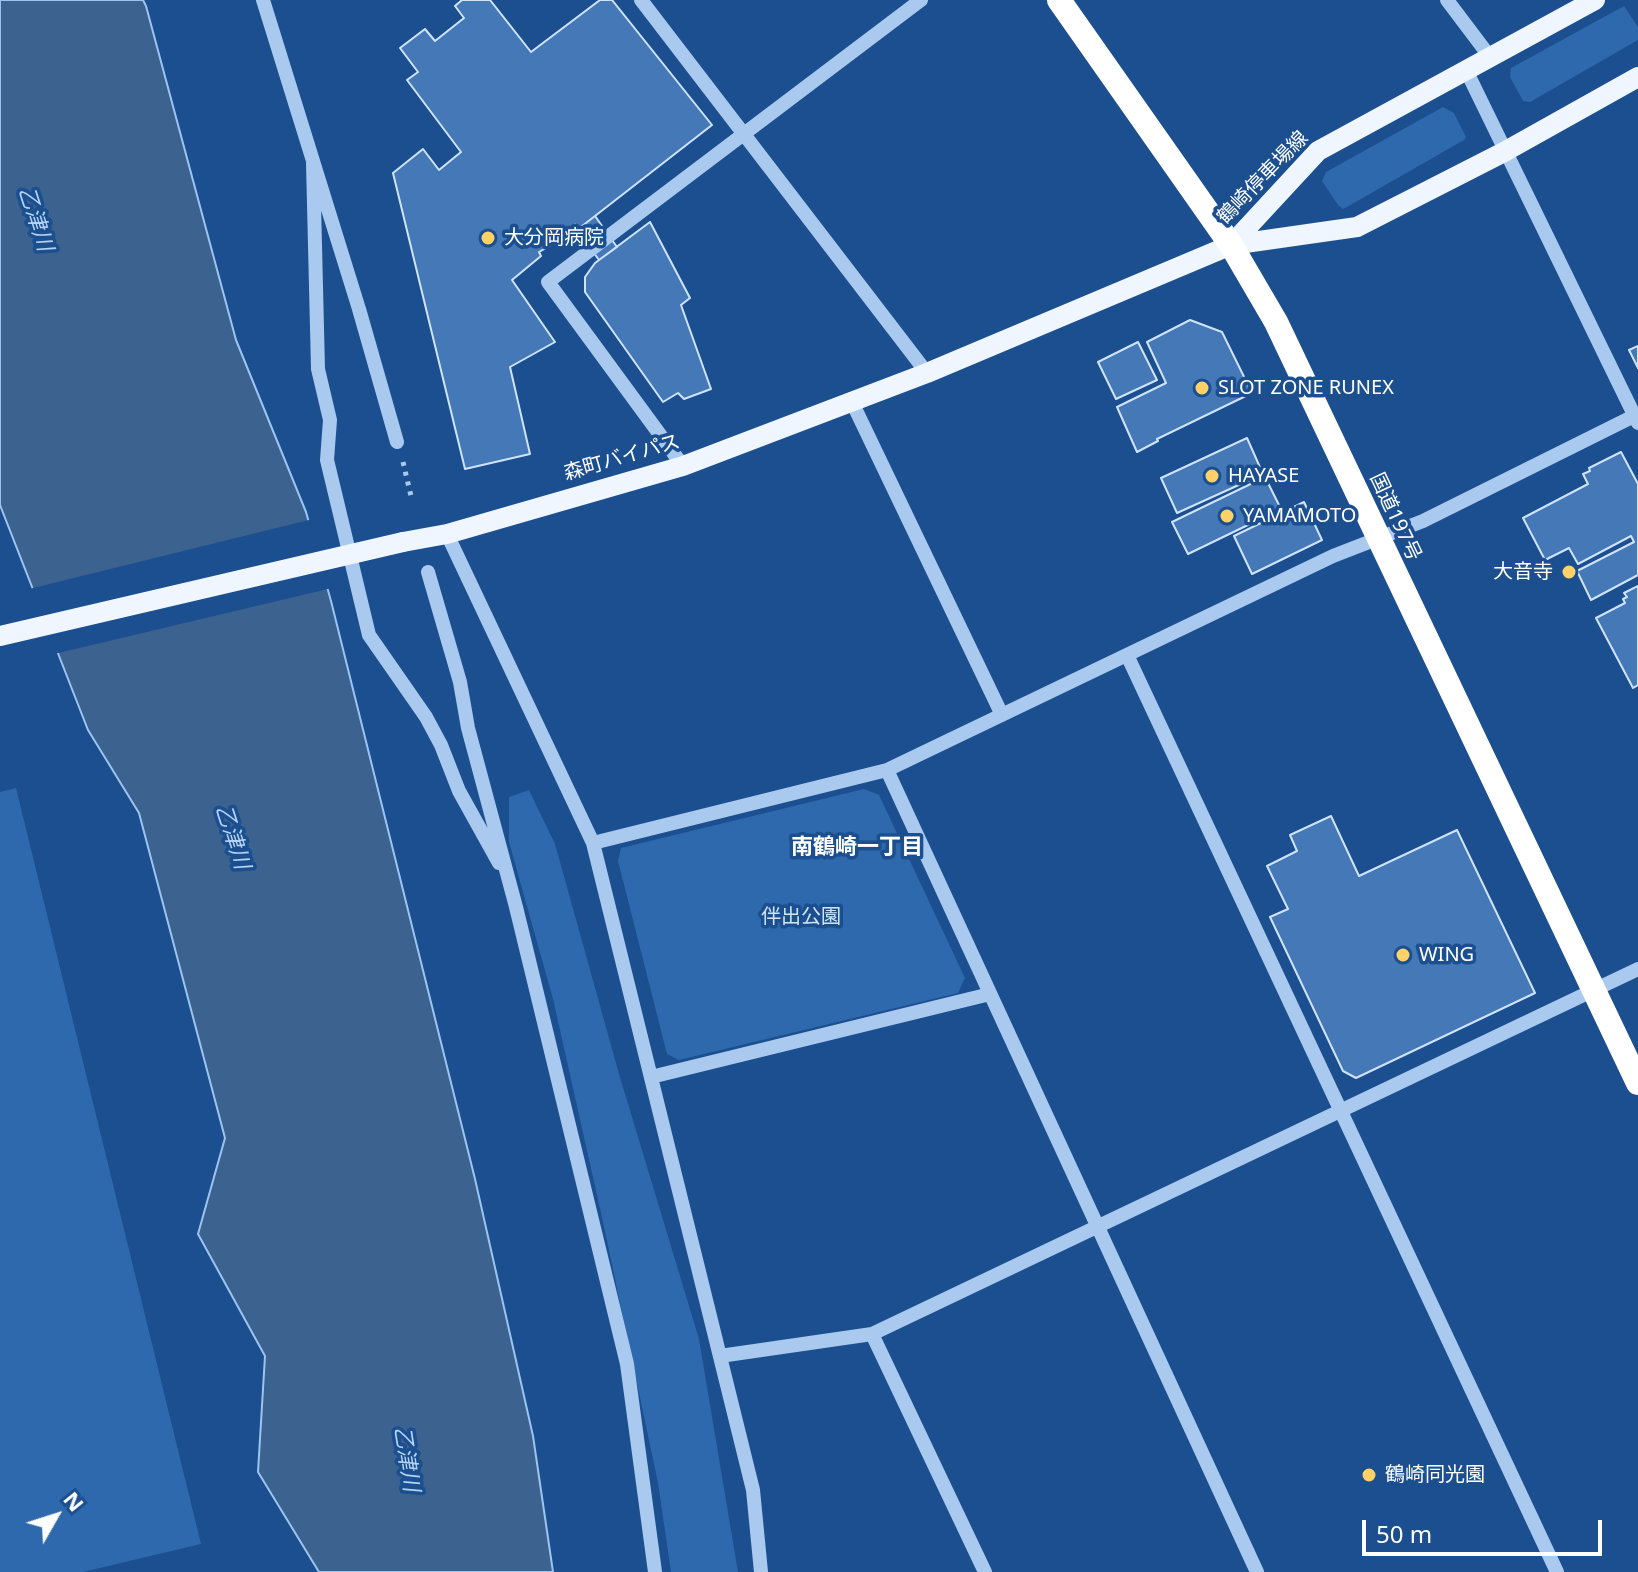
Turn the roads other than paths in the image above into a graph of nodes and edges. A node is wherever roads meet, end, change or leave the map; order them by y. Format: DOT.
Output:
graph roads {
  1 [pos="263,0"];
  2 [pos="641,0"];
  3 [pos="921,0"];
  4 [pos="1059,0"];
  5 [pos="1447,0"];
  6 [pos="1595,0"];
  7 [pos="1490,57"];
  8 [pos="1466,70"];
  9 [pos="1638,77"];
  10 [pos="744,134"];
  11 [pos="1504,152"];
  12 [pos="313,163"];
  13 [pos="1231,245"];
  14 [pos="927,373"];
  15 [pos="852,402"];
  16 [pos="1636,420"];
  17 [pos="397,442"];
  18 [pos="683,466"];
  19 [pos="447,534"];
  20 [pos="1378,538"];
  21 [pos="428,572"];
  22 [pos="0,636"];
  23 [pos="1127,655"];
  24 [pos="1002,715"];
  25 [pos="887,770"];
  26 [pos="593,843"];
  27 [pos="509,880"];
  28 [pos="1638,969"];
  29 [pos="1593,990"];
  30 [pos="990,994"];
  31 [pos="651,1077"];
  32 [pos="1638,1083"];
  33 [pos="1341,1111"];
  34 [pos="1098,1227"];
  35 [pos="872,1334"];
  36 [pos="720,1356"];
  37 [pos="655,1572"];
  38 [pos="761,1572"];
  39 [pos="985,1572"];
  40 [pos="1257,1572"];
  41 [pos="1557,1572"];
  1 -- 12 [label="street"];
  2 -- 10 [label="street"];
  3 -- 10 [label="street"];
  4 -- 13 [label="highway, 国道197号"];
  5 -- 7 [label="street"];
  6 -- 7 [label="main road, 鶴崎停車場線"];
  7 -- 8 [label="main road, 鶴崎停車場線"];
  8 -- 11 [label="street"];
  8 -- 13 [label="main road, 鶴崎停車場線"];
  9 -- 11 [label="main road, 鶴崎停車場線"];
  10 -- 14 [label="street"];
  10 -- 18 [label="street"];
  11 -- 13 [label="main road, 鶴崎停車場線"];
  11 -- 16 [label="street"];
  12 -- 17 [label="street"];
  12 -- 27 [label="street"];
  13 -- 14 [label="main road, 森町バイパス"];
  13 -- 20 [label="highway, 国道197号"];
  14 -- 15 [label="main road, 森町バイパス"];
  15 -- 18 [label="main road, 森町バイパス"];
  15 -- 24 [label="street"];
  16 -- 20 [label="street"];
  18 -- 19 [label="main road, 森町バイパス"];
  19 -- 22 [label="main road, 森町バイパス, bridge"];
  19 -- 26 [label="street"];
  20 -- 23 [label="street"];
  20 -- 29 [label="highway, 国道197号"];
  21 -- 27 [label="street"];
  23 -- 24 [label="street"];
  23 -- 33 [label="street"];
  24 -- 25 [label="street"];
  25 -- 26 [label="street"];
  25 -- 30 [label="street"];
  26 -- 31 [label="street"];
  27 -- 37 [label="street"];
  28 -- 29 [label="street"];
  29 -- 32 [label="highway, 国道197号"];
  29 -- 33 [label="street"];
  30 -- 31 [label="street"];
  30 -- 34 [label="street"];
  31 -- 36 [label="street"];
  33 -- 34 [label="street"];
  33 -- 41 [label="street"];
  34 -- 35 [label="street"];
  34 -- 40 [label="street"];
  35 -- 36 [label="street"];
  35 -- 39 [label="street"];
  36 -- 38 [label="street"];
}
